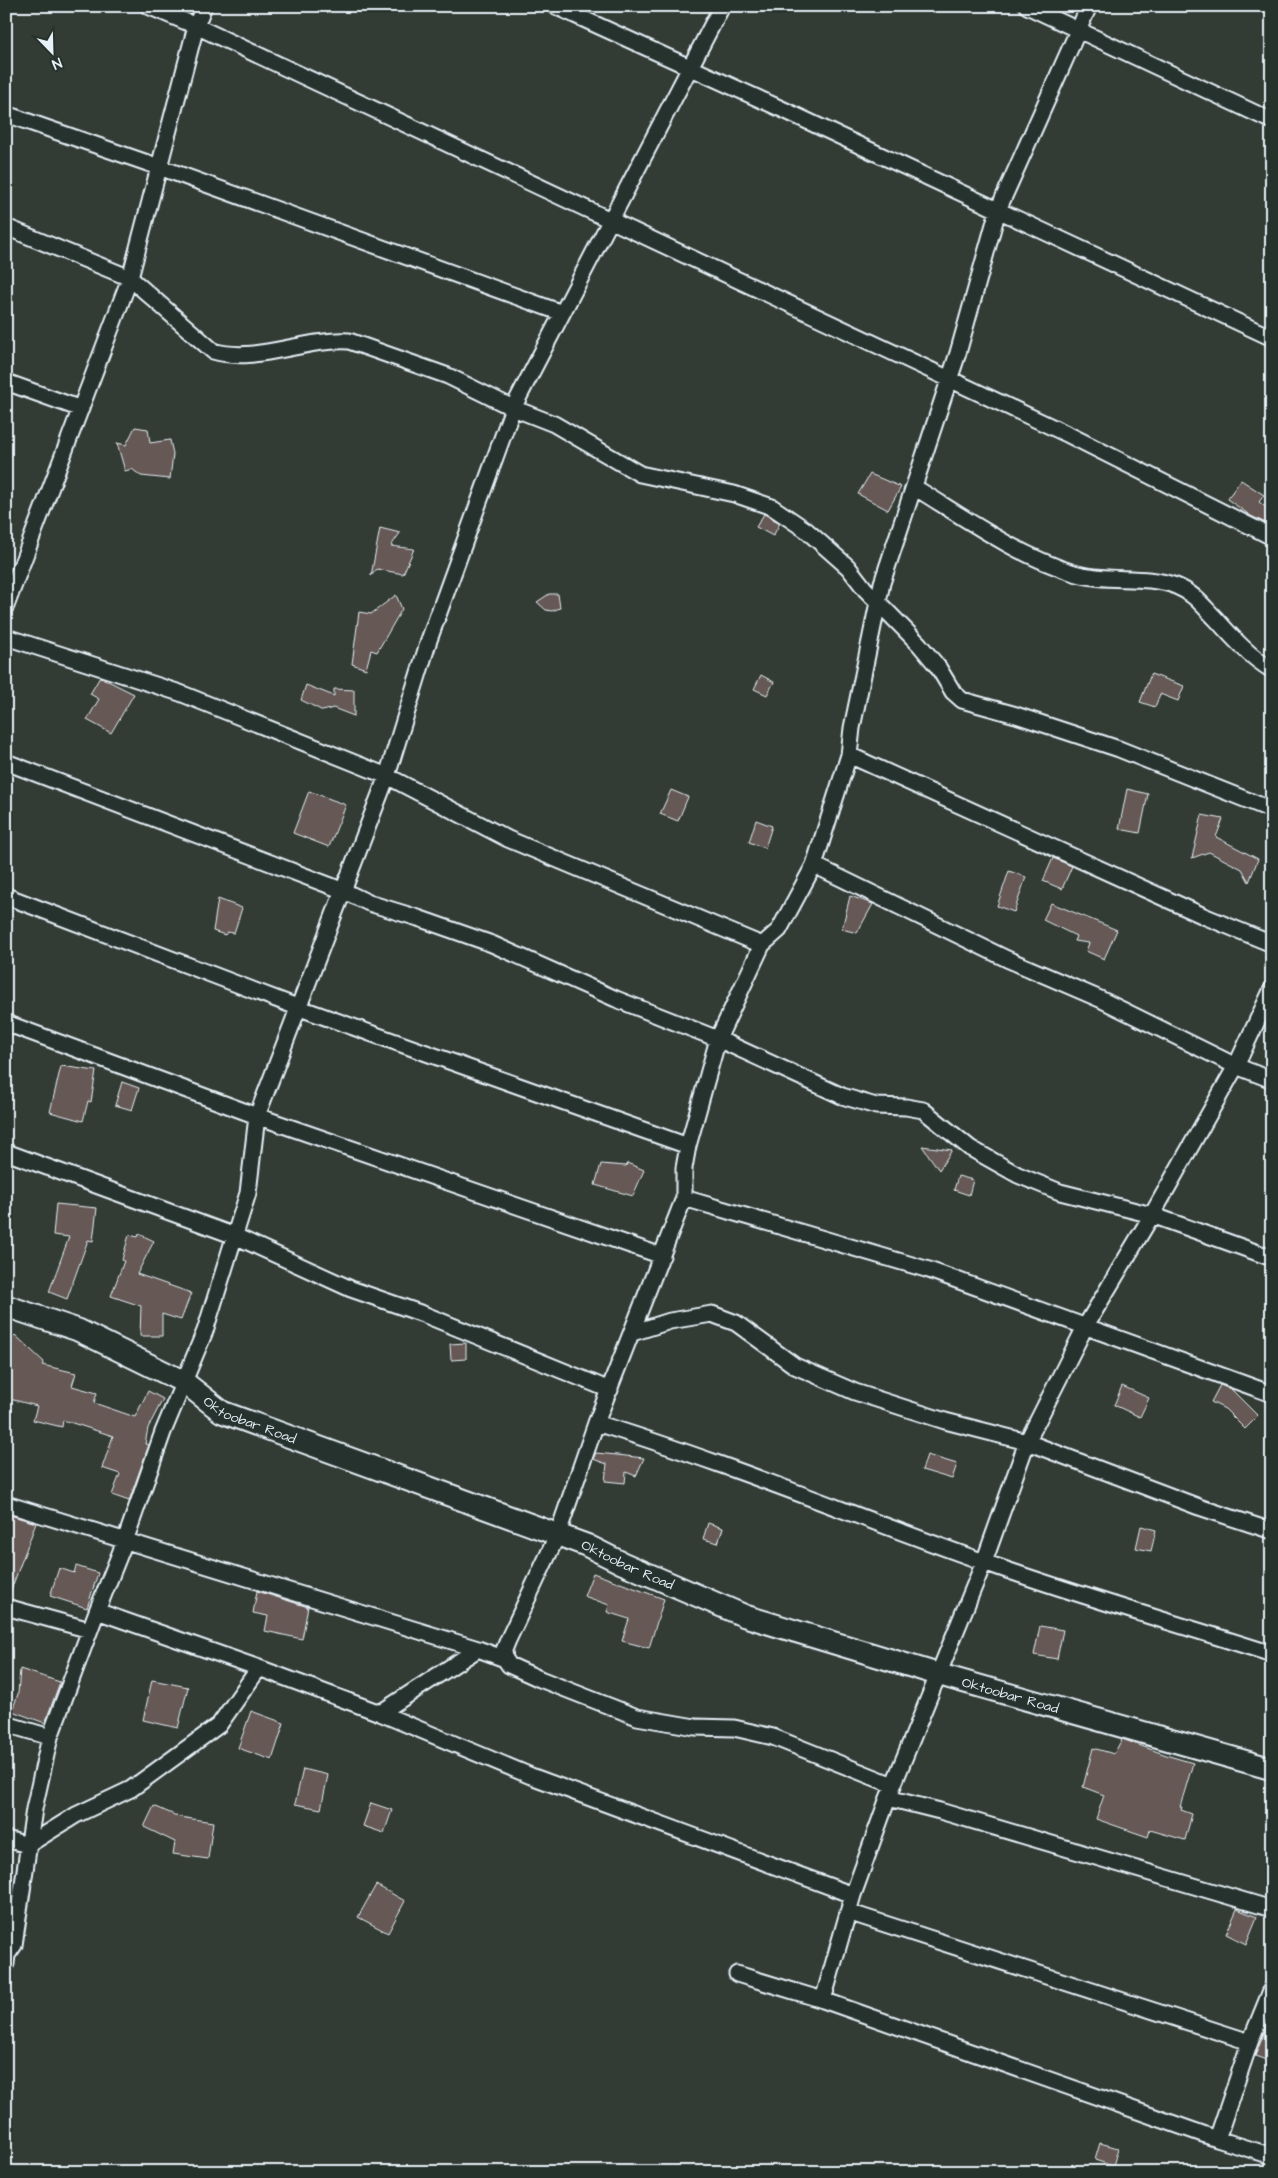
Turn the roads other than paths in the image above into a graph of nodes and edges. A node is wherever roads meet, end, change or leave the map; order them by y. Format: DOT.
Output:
graph roads {
  1 [pos="148,6"];
  2 [pos="204,6"];
  3 [pos="555,6"];
  4 [pos="722,6"];
  5 [pos="1027,6"];
  6 [pos="1089,6"];
  7 [pos="196,26"];
  8 [pos="1077,30"];
  9 [pos="690,67"];
  10 [pos="6,114"];
  11 [pos="1272,121"];
  12 [pos="159,167"];
  13 [pos="998,210"];
  14 [pos="609,221"];
  15 [pos="6,227"];
  16 [pos="130,278"];
  17 [pos="562,313"];
  18 [pos="1272,338"];
  19 [pos="950,379"];
  20 [pos="6,382"];
  21 [pos="513,408"];
  22 [pos="81,409"];
  23 [pos="914,486"];
  24 [pos="1272,537"];
  25 [pos="877,600"];
  26 [pos="6,606"];
  27 [pos="6,637"];
  28 [pos="1272,670"];
  29 [pos="849,755"];
  30 [pos="6,762"];
  31 [pos="387,776"];
  32 [pos="1272,810"];
  33 [pos="814,865"];
  34 [pos="344,891"];
  35 [pos="6,896"];
  36 [pos="1272,944"];
  37 [pos="762,945"];
  38 [pos="1272,989"];
  39 [pos="297,1007"];
  40 [pos="6,1023"];
  41 [pos="718,1039"];
  42 [pos="1236,1066"];
  43 [pos="1272,1080"];
  44 [pos="257,1116"];
  45 [pos="688,1146"];
  46 [pos="6,1152"];
  47 [pos="684,1198"];
  48 [pos="1152,1215"];
  49 [pos="236,1236"];
  50 [pos="662,1256"];
  51 [pos="1272,1258"];
  52 [pos="6,1306"];
  53 [pos="1085,1327"];
  54 [pos="632,1333"];
  55 [pos="184,1382"];
  56 [pos="610,1390"];
  57 [pos="1272,1394"];
  58 [pos="596,1423"];
  59 [pos="1027,1442"];
  60 [pos="6,1504"];
  61 [pos="1272,1531"];
  62 [pos="557,1536"];
  63 [pos="125,1541"];
  64 [pos="984,1562"];
  65 [pos="6,1607"];
  66 [pos="97,1611"];
  67 [pos="90,1630"];
  68 [pos="478,1649"];
  69 [pos="1272,1654"];
  70 [pos="505,1658"];
  71 [pos="259,1668"];
  72 [pos="937,1674"];
  73 [pos="380,1713"];
  74 [pos="6,1724"];
  75 [pos="50,1737"];
  76 [pos="1272,1769"];
  77 [pos="891,1792"];
  78 [pos="6,1839"];
  79 [pos="28,1845"];
  80 [pos="853,1895"];
  81 [pos="1272,1909"];
  82 [pos="848,1912"];
  83 [pos="6,1964"];
  84 [pos="736,1974"];
  85 [pos="1272,1988"];
  86 [pos="823,2000"];
  87 [pos="1250,2042"];
  88 [pos="1217,2139"];
  89 [pos="1272,2156"];
  1 -- 7 [label="street"];
  2 -- 7 [label="street"];
  3 -- 9 [label="street"];
  4 -- 9 [label="street"];
  5 -- 8 [label="street"];
  6 -- 8 [label="street"];
  7 -- 12 [label="street"];
  7 -- 14 [label="street"];
  8 -- 11 [label="street"];
  8 -- 13 [label="street"];
  9 -- 13 [label="street"];
  9 -- 14 [label="street"];
  10 -- 12 [label="street"];
  12 -- 16 [label="street"];
  12 -- 17 [label="street"];
  13 -- 18 [label="street"];
  13 -- 19 [label="street"];
  14 -- 17 [label="street"];
  14 -- 19 [label="street"];
  15 -- 16 [label="street"];
  16 -- 21 [label="street"];
  16 -- 22 [label="street"];
  17 -- 21 [label="street"];
  19 -- 23 [label="street"];
  19 -- 24 [label="street"];
  20 -- 22 [label="street"];
  21 -- 25 [label="street"];
  21 -- 31 [label="street"];
  22 -- 26 [label="street"];
  23 -- 25 [label="street"];
  23 -- 28 [label="street"];
  25 -- 29 [label="street"];
  25 -- 32 [label="street"];
  27 -- 31 [label="street"];
  29 -- 33 [label="street"];
  29 -- 36 [label="street"];
  30 -- 34 [label="street"];
  31 -- 34 [label="street"];
  31 -- 37 [label="street"];
  33 -- 37 [label="street"];
  33 -- 42 [label="street"];
  34 -- 39 [label="street"];
  34 -- 41 [label="street"];
  35 -- 39 [label="street"];
  37 -- 41 [label="street"];
  38 -- 42 [label="street"];
  39 -- 44 [label="street"];
  39 -- 45 [label="street"];
  40 -- 44 [label="street"];
  41 -- 45 [label="street"];
  41 -- 48 [label="street"];
  42 -- 43 [label="street"];
  42 -- 48 [label="street"];
  44 -- 49 [label="street"];
  44 -- 50 [label="street"];
  45 -- 47 [label="street"];
  46 -- 49 [label="street"];
  47 -- 50 [label="street"];
  47 -- 53 [label="street"];
  48 -- 51 [label="street"];
  48 -- 53 [label="street"];
  49 -- 55 [label="street"];
  49 -- 56 [label="street"];
  50 -- 54 [label="street"];
  52 -- 55 [label="street, Oktoobar Road"];
  53 -- 57 [label="street"];
  53 -- 59 [label="street"];
  54 -- 56 [label="street"];
  54 -- 59 [label="street"];
  55 -- 62 [label="street, Oktoobar Road"];
  55 -- 63 [label="street"];
  56 -- 58 [label="street"];
  58 -- 62 [label="street"];
  58 -- 64 [label="street"];
  59 -- 61 [label="street"];
  59 -- 64 [label="street"];
  60 -- 63 [label="street"];
  62 -- 70 [label="street"];
  62 -- 72 [label="street, Oktoobar Road"];
  63 -- 66 [label="street"];
  63 -- 68 [label="street"];
  64 -- 69 [label="street"];
  64 -- 72 [label="street"];
  65 -- 67 [label="street"];
  66 -- 67 [label="street"];
  66 -- 71 [label="street"];
  67 -- 75 [label="street"];
  68 -- 70 [label="street"];
  68 -- 73 [label="street"];
  70 -- 77 [label="street"];
  71 -- 73 [label="street"];
  71 -- 79 [label="street"];
  72 -- 76 [label="street, Oktoobar Road"];
  72 -- 77 [label="street"];
  73 -- 80 [label="street"];
  74 -- 75 [label="street"];
  75 -- 79 [label="street"];
  77 -- 80 [label="street"];
  77 -- 81 [label="street"];
  78 -- 79 [label="street"];
  79 -- 83 [label="street"];
  80 -- 82 [label="street"];
  82 -- 86 [label="street"];
  82 -- 87 [label="street"];
  84 -- 86 [label="street"];
  85 -- 87 [label="street"];
  86 -- 88 [label="street"];
  87 -- 88 [label="street"];
  88 -- 89 [label="street"];
}
